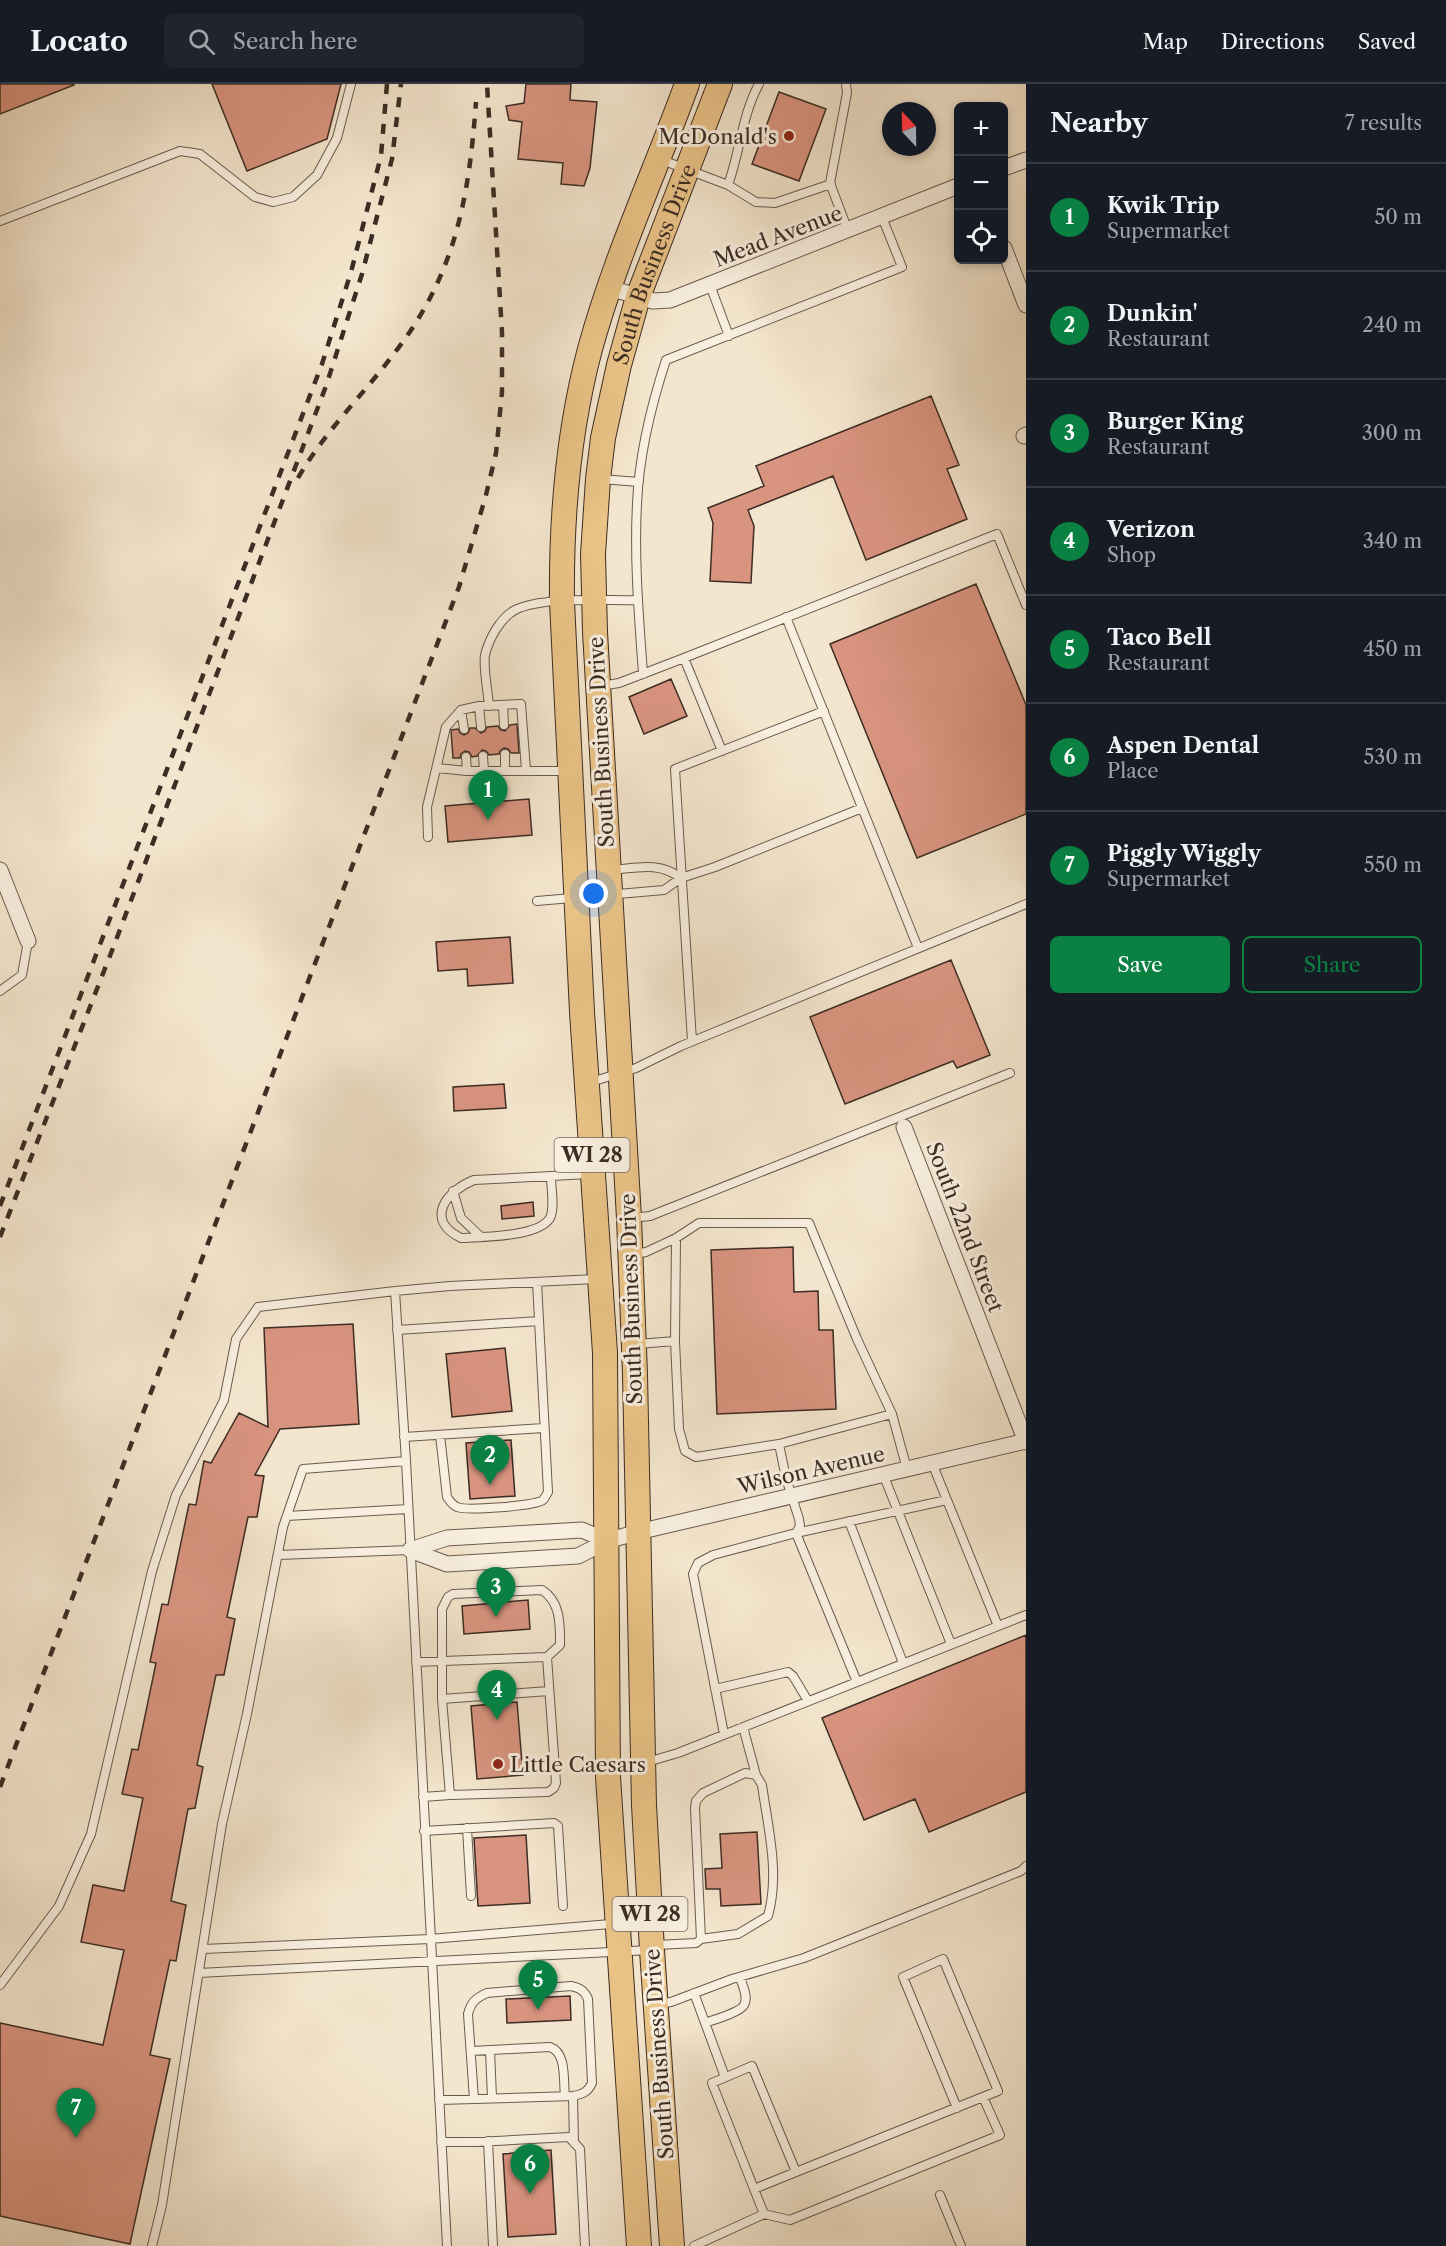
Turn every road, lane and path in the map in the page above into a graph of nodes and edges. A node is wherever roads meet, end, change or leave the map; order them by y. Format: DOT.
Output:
graph roads {
  1 [pos="351,84"];
  2 [pos="687,84"];
  3 [pos="720,84"];
  4 [pos="759,84"];
  5 [pos="846,84"];
  6 [pos="658,159"];
  7 [pos="1026,160"];
  8 [pos="1008,167"];
  9 [pos="688,170"];
  10 [pos="831,184"];
  11 [pos="728,186"];
  12 [pos="954,188"];
  13 [pos="882,217"];
  14 [pos="0,221"];
  15 [pos="848,231"];
  16 [pos="1008,258"];
  17 [pos="710,285"];
  18 [pos="610,288"];
  19 [pos="638,297"];
  20 [pos="1026,305"];
  21 [pos="729,336"];
  22 [pos="598,479"];
  23 [pos="639,482"];
  24 [pos="638,600"];
  25 [pos="594,601"];
  26 [pos="562,602"];
  27 [pos="1026,605"];
  28 [pos="786,617"];
  29 [pos="684,658"];
  30 [pos="643,674"];
  31 [pos="598,686"];
  32 [pos="503,705"];
  33 [pos="479,706"];
  34 [pos="489,706"];
  35 [pos="461,710"];
  36 [pos="824,711"];
  37 [pos="504,725"];
  38 [pos="481,727"];
  39 [pos="464,729"];
  40 [pos="722,751"];
  41 [pos="505,754"];
  42 [pos="483,756"];
  43 [pos="466,757"];
  44 [pos="437,768"];
  45 [pos="526,770"];
  46 [pos="467,771"];
  47 [pos="483,771"];
  48 [pos="505,771"];
  49 [pos="570,771"];
  50 [pos="862,808"];
  51 [pos="428,837"];
  52 [pos="0,870"];
  53 [pos="609,870"];
  54 [pos="681,878"];
  55 [pos="610,895"];
  56 [pos="577,898"];
  57 [pos="537,901"];
  58 [pos="1026,904"];
  59 [pos="28,941"];
  60 [pos="918,948"];
  61 [pos="0,991"];
  62 [pos="692,1041"];
  63 [pos="1010,1073"];
  64 [pos="620,1074"];
  65 [pos="587,1084"];
  66 [pos="904,1127"];
  67 [pos="593,1174"];
  68 [pos="551,1176"];
  69 [pos="453,1191"];
  70 [pos="629,1218"];
  71 [pos="482,1237"];
  72 [pos="676,1238"];
  73 [pos="630,1255"];
  74 [pos="600,1279"];
  75 [pos="537,1282"];
  76 [pos="395,1291"];
  77 [pos="539,1321"];
  78 [pos="397,1330"];
  79 [pos="675,1341"];
  80 [pos="634,1345"];
  81 [pos="892,1414"];
  82 [pos="544,1428"];
  83 [pos="440,1435"];
  84 [pos="404,1437"];
  85 [pos="1026,1441"];
  86 [pos="778,1444"];
  87 [pos="406,1461"];
  88 [pos="932,1463"];
  89 [pos="907,1469"];
  90 [pos="883,1474"];
  91 [pos="793,1496"];
  92 [pos="948,1500"];
  93 [pos="408,1509"];
  94 [pos="898,1511"];
  95 [pos="287,1516"];
  96 [pos="849,1521"];
  97 [pos="638,1532"];
  98 [pos="796,1533"];
  99 [pos="607,1541"];
  100 [pos="410,1550"];
  101 [pos="278,1555"];
  102 [pos="1026,1615"];
  103 [pos="998,1626"];
  104 [pos="951,1644"];
  105 [pos="547,1657"];
  106 [pos="442,1660"];
  107 [pos="416,1662"];
  108 [pos="903,1663"];
  109 [pos="857,1682"];
  110 [pos="715,1689"];
  111 [pos="549,1691"];
  112 [pos="442,1699"];
  113 [pos="808,1701"];
  114 [pos="743,1727"];
  115 [pos="724,1734"];
  116 [pos="642,1763"];
  117 [pos="756,1775"];
  118 [pos="450,1795"];
  119 [pos="423,1797"];
  120 [pos="467,1828"];
  121 [pos="424,1831"];
  122 [pos="1026,1866"];
  123 [pos="471,1896"];
  124 [pos="563,1906"];
  125 [pos="651,1920"];
  126 [pos="617,1923"];
  127 [pos="430,1939"];
  128 [pos="701,1939"];
  129 [pos="652,1948"];
  130 [pos="202,1949"];
  131 [pos="619,1952"];
  132 [pos="431,1961"];
  133 [pos="199,1973"];
  134 [pos="740,1977"];
  135 [pos="0,1986"];
  136 [pos="694,1993"];
  137 [pos="655,2004"];
  138 [pos="705,2023"];
  139 [pos="490,2050"];
  140 [pos="471,2051"];
  141 [pos="725,2077"];
  142 [pos="569,2096"];
  143 [pos="983,2097"];
  144 [pos="492,2098"];
  145 [pos="474,2099"];
  146 [pos="439,2100"];
  147 [pos="957,2108"];
  148 [pos="441,2142"];
  149 [pos="488,2142"];
  150 [pos="574,2143"];
  151 [pos="796,2172"];
  152 [pos="754,2189"];
  153 [pos="940,2195"];
  154 [pos="764,2214"];
  155 [pos="152,2246"];
  156 [pos="447,2246"];
  157 [pos="493,2246"];
  158 [pos="585,2246"];
  159 [pos="639,2246"];
  160 [pos="672,2246"];
  161 [pos="694,2246"];
  162 [pos="961,2246"];
  1 -- 14 [label="lane"];
  2 -- 6 [label="main road, South Business Drive / WI 28"];
  3 -- 9 [label="main road, South Business Drive / WI 28"];
  4 -- 11 [label="lane"];
  5 -- 10 [label="lane"];
  6 -- 9 [label="lane"];
  6 -- 18 [label="main road, South Business Drive / WI 28"];
  7 -- 8 [label="street"];
  9 -- 11 [label="lane"];
  9 -- 19 [label="main road, South Business Drive / WI 28"];
  10 -- 11 [label="lane"];
  10 -- 15 [label="lane"];
  12 -- 13 [label="street, Mead Avenue"];
  13 -- 15 [label="street, Mead Avenue"];
  13 -- 21 [label="lane"];
  15 -- 17 [label="street, Mead Avenue"];
  16 -- 20 [label="street"];
  17 -- 19 [label="street, Mead Avenue"];
  17 -- 21 [label="lane"];
  18 -- 19 [label="street, Mead Avenue"];
  18 -- 26 [label="main road, South Business Drive / WI 28"];
  19 -- 22 [label="main road, South Business Drive / WI 28"];
  21 -- 23 [label="lane"];
  22 -- 23 [label="lane"];
  22 -- 25 [label="main road, South Business Drive / WI 28"];
  23 -- 24 [label="lane"];
  24 -- 25 [label="lane"];
  24 -- 30 [label="lane"];
  25 -- 26 [label="lane"];
  25 -- 31 [label="main road, South Business Drive / WI 28"];
  26 -- 34 [label="lane"];
  26 -- 49 [label="main road, South Business Drive / WI 28"];
  27 -- 28 [label="lane"];
  28 -- 29 [label="lane"];
  28 -- 36 [label="lane"];
  29 -- 30 [label="lane"];
  29 -- 40 [label="lane"];
  30 -- 31 [label="lane"];
  31 -- 53 [label="main road, South Business Drive / WI 28"];
  32 -- 34 [label="lane"];
  32 -- 37 [label="lane"];
  32 -- 45 [label="lane"];
  33 -- 34 [label="lane"];
  33 -- 35 [label="lane"];
  33 -- 38 [label="lane"];
  35 -- 39 [label="lane"];
  35 -- 44 [label="lane"];
  36 -- 40 [label="lane"];
  36 -- 50 [label="lane"];
  40 -- 54 [label="lane"];
  41 -- 48 [label="lane"];
  42 -- 47 [label="lane"];
  43 -- 46 [label="lane"];
  44 -- 46 [label="lane"];
  44 -- 51 [label="lane"];
  45 -- 48 [label="lane"];
  45 -- 49 [label="lane"];
  46 -- 47 [label="lane"];
  47 -- 48 [label="lane"];
  49 -- 56 [label="main road, South Business Drive / WI 28"];
  50 -- 54 [label="lane"];
  50 -- 60 [label="lane"];
  52 -- 59 [label="street"];
  53 -- 54 [label="lane"];
  53 -- 55 [label="main road, South Business Drive / WI 28"];
  54 -- 55 [label="lane"];
  54 -- 62 [label="lane"];
  55 -- 56 [label="lane"];
  55 -- 64 [label="main road, South Business Drive / WI 28"];
  56 -- 57 [label="lane"];
  56 -- 65 [label="main road, South Business Drive / WI 28"];
  58 -- 60 [label="lane"];
  59 -- 61 [label="lane"];
  60 -- 62 [label="lane"];
  62 -- 64 [label="lane"];
  63 -- 70 [label="lane"];
  64 -- 65 [label="lane"];
  64 -- 70 [label="main road, South Business Drive / WI 28"];
  65 -- 67 [label="main road, South Business Drive / WI 28"];
  66 -- 85 [label="street, South 22nd Street"];
  67 -- 68 [label="lane"];
  67 -- 74 [label="main road, South Business Drive / WI 28"];
  68 -- 69 [label="lane"];
  68 -- 71 [label="lane"];
  69 -- 71 [label="lane"];
  69 -- 71 [label="lane"];
  70 -- 73 [label="main road, South Business Drive / WI 28"];
  72 -- 73 [label="lane"];
  72 -- 79 [label="lane"];
  72 -- 81 [label="lane"];
  73 -- 80 [label="main road, South Business Drive / WI 28"];
  74 -- 75 [label="lane"];
  74 -- 99 [label="main road, South Business Drive / WI 28"];
  75 -- 76 [label="lane"];
  75 -- 77 [label="lane"];
  76 -- 78 [label="lane"];
  76 -- 135 [label="lane"];
  77 -- 78 [label="lane"];
  77 -- 82 [label="lane"];
  78 -- 84 [label="lane"];
  79 -- 80 [label="lane"];
  79 -- 86 [label="lane"];
  80 -- 97 [label="main road, South Business Drive / WI 28"];
  81 -- 86 [label="lane"];
  81 -- 89 [label="lane"];
  82 -- 83 [label="lane"];
  82 -- 83 [label="lane"];
  83 -- 84 [label="lane"];
  84 -- 87 [label="lane"];
  85 -- 88 [label="street, Wilson Avenue"];
  86 -- 91 [label="lane"];
  87 -- 93 [label="lane"];
  87 -- 95 [label="lane"];
  88 -- 89 [label="street, Wilson Avenue"];
  88 -- 92 [label="lane"];
  89 -- 90 [label="street, Wilson Avenue"];
  90 -- 91 [label="street, Wilson Avenue"];
  90 -- 94 [label="lane"];
  91 -- 97 [label="street, Wilson Avenue"];
  91 -- 98 [label="lane"];
  92 -- 94 [label="lane"];
  92 -- 103 [label="lane"];
  93 -- 95 [label="lane"];
  93 -- 100 [label="lane"];
  94 -- 96 [label="lane"];
  94 -- 104 [label="lane"];
  95 -- 101 [label="lane"];
  96 -- 98 [label="lane"];
  96 -- 108 [label="lane"];
  97 -- 99 [label="street, Wilson Avenue"];
  97 -- 116 [label="main road, South Business Drive / WI 28"];
  98 -- 109 [label="lane"];
  98 -- 110 [label="lane"];
  99 -- 100 [label="street"];
  99 -- 100 [label="street, Wilson Avenue"];
  99 -- 126 [label="main road, South Business Drive / WI 28"];
  100 -- 101 [label="lane"];
  100 -- 107 [label="lane"];
  101 -- 130 [label="lane"];
  102 -- 103 [label="lane"];
  103 -- 104 [label="lane"];
  104 -- 108 [label="lane"];
  105 -- 106 [label="lane"];
  105 -- 106 [label="lane"];
  105 -- 111 [label="lane"];
  106 -- 107 [label="lane"];
  106 -- 112 [label="lane"];
  107 -- 119 [label="lane"];
  108 -- 109 [label="lane"];
  109 -- 113 [label="lane"];
  110 -- 113 [label="lane"];
  110 -- 115 [label="lane"];
  111 -- 112 [label="lane"];
  111 -- 118 [label="lane"];
  112 -- 118 [label="lane"];
  113 -- 114 [label="lane"];
  114 -- 115 [label="lane"];
  114 -- 117 [label="lane"];
  115 -- 116 [label="lane"];
  116 -- 125 [label="main road, South Business Drive / WI 28"];
  117 -- 128 [label="lane"];
  117 -- 128 [label="lane"];
  118 -- 119 [label="lane"];
  119 -- 121 [label="lane"];
  120 -- 121 [label="lane"];
  120 -- 123 [label="lane"];
  120 -- 124 [label="lane"];
  121 -- 127 [label="lane"];
  122 -- 134 [label="lane"];
  125 -- 126 [label="lane"];
  125 -- 129 [label="main road, South Business Drive / WI 28"];
  126 -- 127 [label="lane"];
  126 -- 131 [label="main road, South Business Drive / WI 28"];
  127 -- 130 [label="lane"];
  127 -- 132 [label="lane"];
  128 -- 129 [label="lane"];
  129 -- 131 [label="lane"];
  129 -- 137 [label="main road, South Business Drive / WI 28"];
  130 -- 133 [label="lane"];
  131 -- 132 [label="lane"];
  131 -- 159 [label="main road, South Business Drive / WI 28"];
  132 -- 133 [label="lane"];
  132 -- 146 [label="lane"];
  133 -- 155 [label="lane"];
  134 -- 136 [label="lane"];
  134 -- 138 [label="lane"];
  136 -- 137 [label="lane"];
  136 -- 138 [label="lane"];
  137 -- 160 [label="main road, South Business Drive / WI 28"];
  138 -- 141 [label="lane"];
  139 -- 140 [label="lane"];
  139 -- 142 [label="lane"];
  139 -- 144 [label="lane"];
  140 -- 142 [label="lane"];
  140 -- 145 [label="lane"];
  141 -- 151 [label="lane"];
  141 -- 152 [label="lane"];
  142 -- 144 [label="lane"];
  142 -- 150 [label="lane"];
  143 -- 147 [label="lane"];
  143 -- 147 [label="lane"];
  143 -- 154 [label="lane"];
  144 -- 145 [label="lane"];
  145 -- 146 [label="lane"];
  146 -- 148 [label="lane"];
  147 -- 151 [label="lane"];
  148 -- 149 [label="lane"];
  148 -- 156 [label="lane"];
  149 -- 150 [label="lane"];
  149 -- 157 [label="lane"];
  150 -- 158 [label="lane"];
  151 -- 152 [label="lane"];
  152 -- 154 [label="lane"];
  153 -- 162 [label="lane"];
  154 -- 161 [label="lane"];
}
